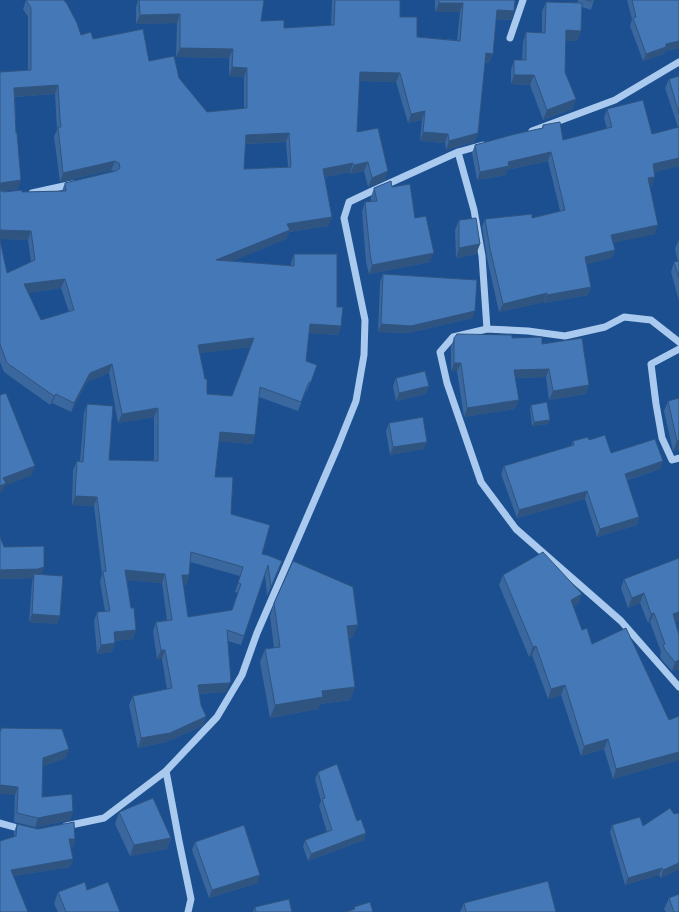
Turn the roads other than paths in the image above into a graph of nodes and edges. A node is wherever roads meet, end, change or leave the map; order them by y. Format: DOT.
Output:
graph roads {
  1 [pos="523,0"];
  2 [pos="510,38"];
  3 [pos="679,62"];
  4 [pos="526,133"];
  5 [pos="488,144"];
  6 [pos="458,152"];
  7 [pos="81,182"];
  8 [pos="28,194"];
  9 [pos="487,329"];
  10 [pos="679,342"];
  11 [pos="679,349"];
  12 [pos="679,458"];
  13 [pos="679,686"];
  14 [pos="166,772"];
  15 [pos="0,823"];
  16 [pos="58,828"];
  17 [pos="35,832"];
  18 [pos="188,912"];
  1 -- 2 [label="street"];
  3 -- 4 [label="street"];
  5 -- 6 [label="street"];
  6 -- 9 [label="street"];
  6 -- 14 [label="street"];
  7 -- 8 [label="street"];
  9 -- 10 [label="street"];
  9 -- 13 [label="street"];
  11 -- 12 [label="street"];
  14 -- 16 [label="street"];
  14 -- 18 [label="street"];
  15 -- 17 [label="street"];
}
